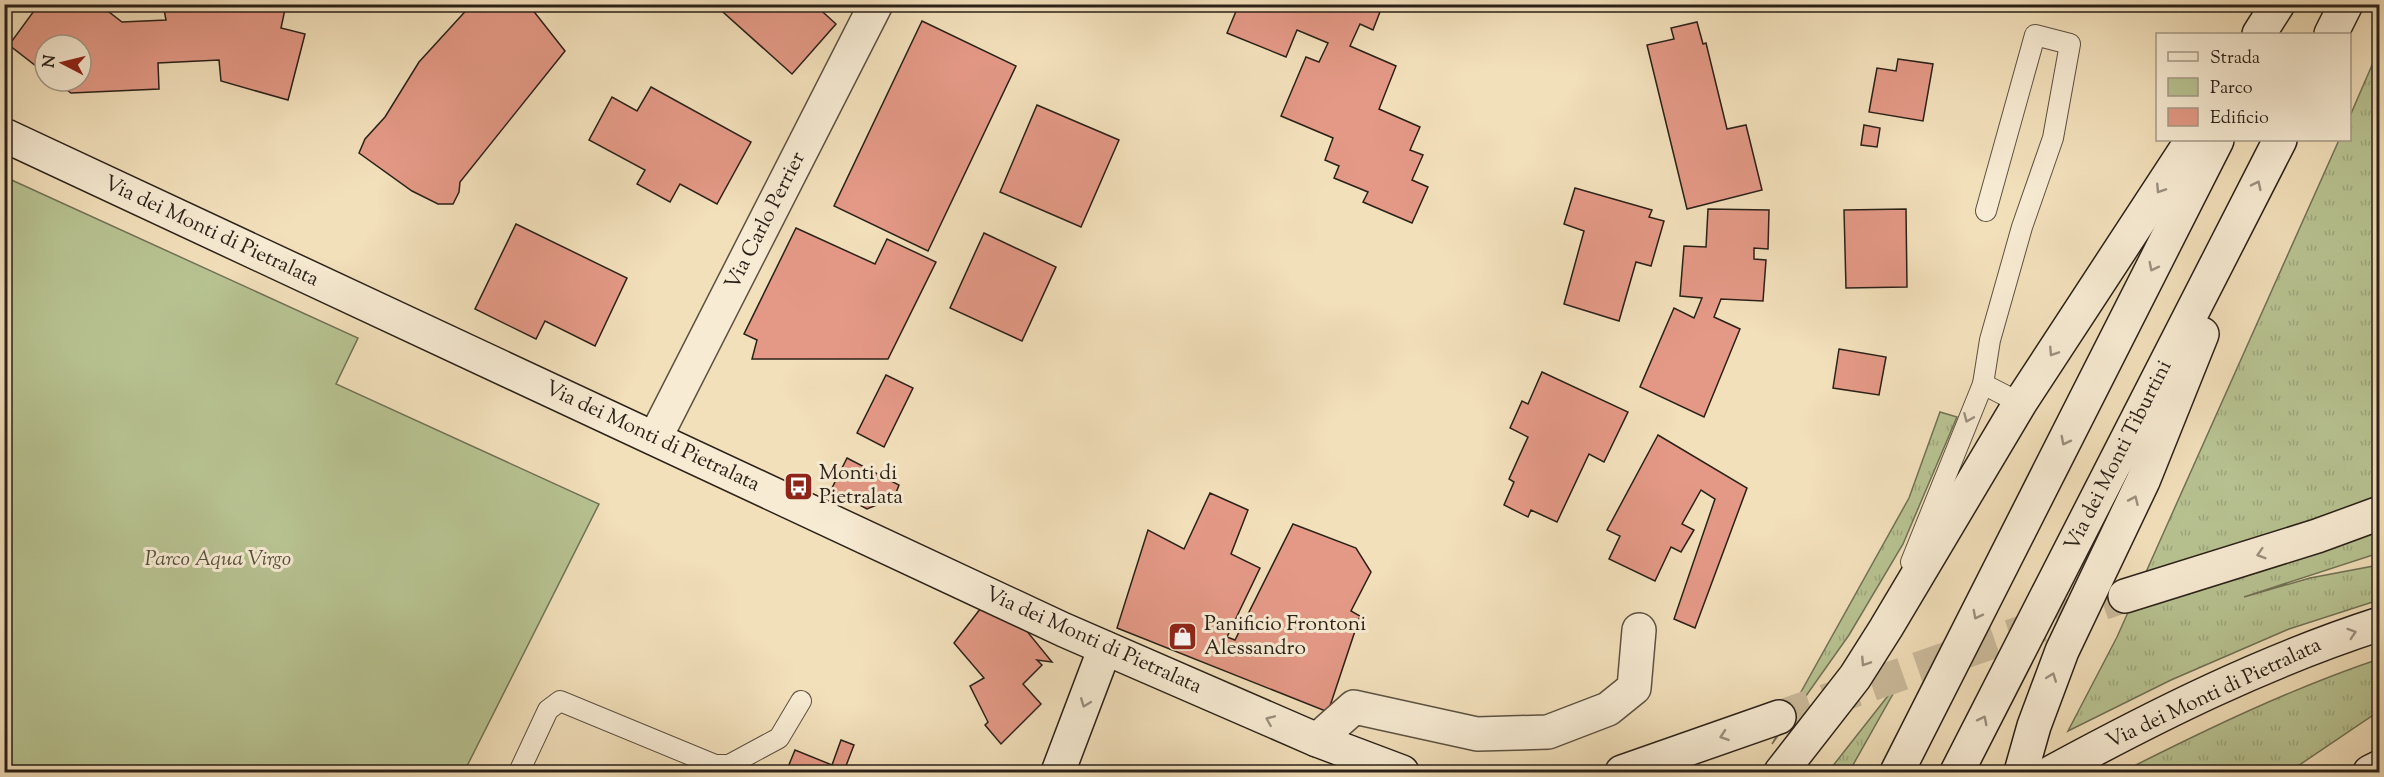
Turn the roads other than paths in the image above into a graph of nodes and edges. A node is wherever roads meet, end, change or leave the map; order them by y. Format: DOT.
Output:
graph roads {
  1 [pos="876,4"];
  2 [pos="2278,4"];
  3 [pos="2286,4"];
  4 [pos="2346,4"];
  5 [pos="2260,33"];
  6 [pos="2271,33"];
  7 [pos="2332,33"];
  8 [pos="4,135"];
  9 [pos="2191,141"];
  10 [pos="2216,141"];
  11 [pos="2280,141"];
  12 [pos="1986,211"];
  13 [pos="2235,230"];
  14 [pos="1983,384"];
  15 [pos="2020,402"];
  16 [pos="655,438"];
  17 [pos="2379,513"];
  18 [pos="2379,534"];
  19 [pos="2317,536"];
  20 [pos="2125,596"];
  21 [pos="2379,624"];
  22 [pos="1886,628"];
  23 [pos="1639,630"];
  24 [pos="1105,648"];
  25 [pos="801,701"];
  26 [pos="1779,717"];
  27 [pos="1317,740"];
  28 [pos="2379,767"];
  29 [pos="714,769"];
  30 [pos="519,772"];
  31 [pos="1058,772"];
  32 [pos="1402,772"];
  33 [pos="1622,772"];
  34 [pos="1781,772"];
  35 [pos="1897,772"];
  36 [pos="1957,772"];
  37 [pos="2021,772"];
  38 [pos="2052,772"];
  39 [pos="2370,772"];
  1 -- 16 [label="street, Via Carlo Perrier"];
  2 -- 5 [label="street"];
  3 -- 6 [label="street"];
  4 -- 7 [label="street"];
  8 -- 16 [label="street, Via dei Monti di Pietralata"];
  9 -- 15 [label="street, one-way"];
  10 -- 35 [label="street, one-way"];
  13 -- 11 [label="street, Via dei Monti Tiburtini, one-way"];
  12 -- 14 [label="lane"];
  36 -- 13 [label="street, Via dei Monti Tiburtini, one-way"];
  37 -- 13 [label="street, one-way"];
  14 -- 15 [label="lane"];
  14 -- 22 [label="lane, one-way"];
  15 -- 22 [label="street"];
  16 -- 24 [label="street, Via dei Monti di Pietralata"];
  17 -- 19 [label="street"];
  18 -- 19 [label="street"];
  19 -- 20 [label="street, one-way"];
  38 -- 21 [label="street, Via dei Monti di Pietralata, one-way"];
  22 -- 34 [label="street, one-way"];
  23 -- 27 [label="street"];
  27 -- 24 [label="street, Via dei Monti di Pietralata, one-way"];
  24 -- 31 [label="street, one-way"];
  25 -- 29 [label="lane"];
  26 -- 33 [label="street, one-way"];
  27 -- 32 [label="street, Via dei Monti di Pietralata"];
  28 -- 39 [label="street"];
  29 -- 30 [label="lane"];
}
